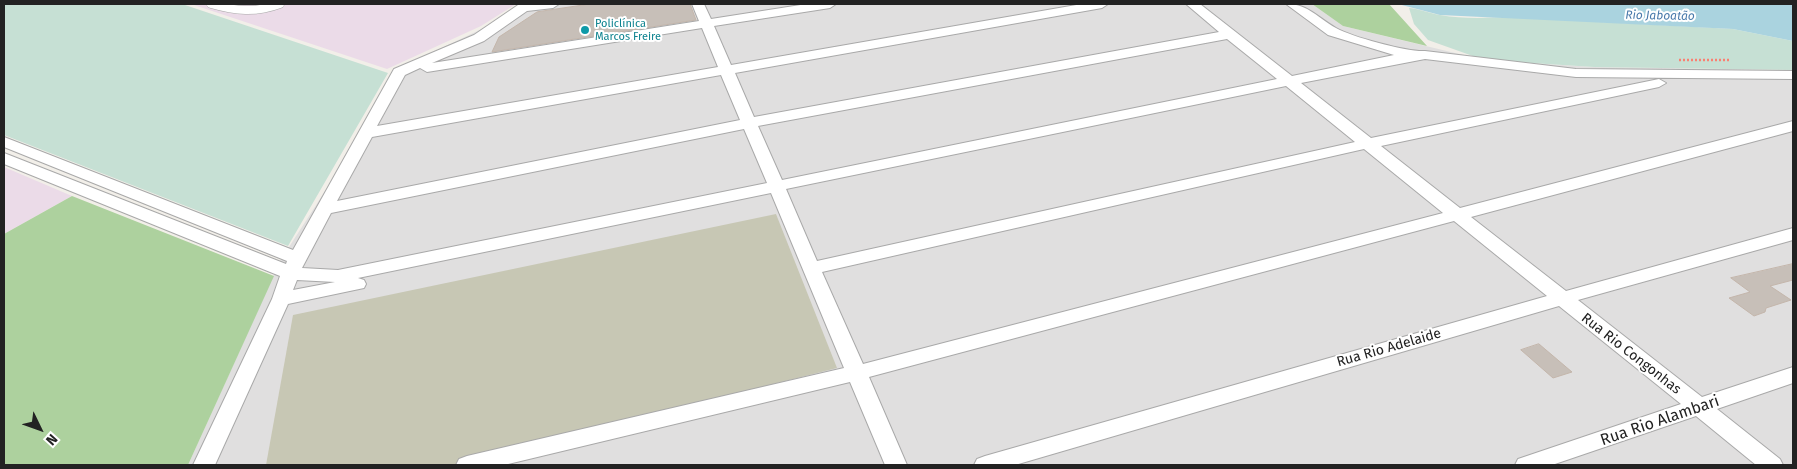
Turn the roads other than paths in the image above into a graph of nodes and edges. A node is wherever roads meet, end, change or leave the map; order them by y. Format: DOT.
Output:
graph roads {
  1 [pos="212,4"];
  2 [pos="280,4"];
  3 [pos="553,4"];
  4 [pos="698,4"];
  5 [pos="830,4"];
  6 [pos="1102,4"];
  7 [pos="1192,4"];
  8 [pos="1292,4"];
  9 [pos="527,6"];
  10 [pos="707,23"];
  11 [pos="1333,32"];
  12 [pos="1230,34"];
  13 [pos="1411,56"];
  14 [pos="1374,63"];
  15 [pos="726,70"];
  16 [pos="399,72"];
  17 [pos="1793,76"];
  18 [pos="1659,83"];
  19 [pos="1793,84"];
  20 [pos="1293,85"];
  21 [pos="749,123"];
  22 [pos="1793,126"];
  23 [pos="366,133"];
  24 [pos="4,142"];
  25 [pos="1366,144"];
  26 [pos="4,158"];
  27 [pos="779,193"];
  28 [pos="325,209"];
  29 [pos="1454,214"];
  30 [pos="1793,234"];
  31 [pos="294,266"];
  32 [pos="811,268"];
  33 [pos="281,299"];
  34 [pos="1560,299"];
  35 [pos="856,372"];
  36 [pos="1793,375"];
  37 [pos="1700,407"];
  38 [pos="204,465"];
  39 [pos="467,465"];
  40 [pos="896,465"];
  41 [pos="985,465"];
  42 [pos="1526,465"];
  43 [pos="1772,465"];
  1 -- 2 [label="lane"];
  3 -- 9 [label="street"];
  4 -- 10 [label="street"];
  5 -- 10 [label="street"];
  6 -- 15 [label="street"];
  7 -- 12 [label="street, Rua Rio Congonhas"];
  8 -- 11 [label="street"];
  9 -- 16 [label="street"];
  10 -- 15 [label="street"];
  10 -- 16 [label="street"];
  11 -- 13 [label="street"];
  11 -- 14 [label="street"];
  12 -- 20 [label="street, Rua Rio Congonhas"];
  12 -- 21 [label="street"];
  13 -- 14 [label="street"];
  13 -- 17 [label="street"];
  14 -- 20 [label="street"];
  15 -- 21 [label="street"];
  15 -- 23 [label="street"];
  16 -- 23 [label="street"];
  18 -- 19 [label="street"];
  18 -- 20 [label="street"];
  18 -- 25 [label="street"];
  20 -- 25 [label="street, Rua Rio Congonhas"];
  20 -- 27 [label="street"];
  21 -- 27 [label="street"];
  21 -- 28 [label="street"];
  22 -- 29 [label="street"];
  23 -- 28 [label="street"];
  24 -- 31 [label="street"];
  25 -- 29 [label="street, Rua Rio Congonhas"];
  25 -- 32 [label="street"];
  26 -- 31 [label="street"];
  27 -- 31 [label="street"];
  27 -- 32 [label="street"];
  27 -- 33 [label="street"];
  28 -- 31 [label="street"];
  29 -- 34 [label="street, Rua Rio Congonhas"];
  29 -- 35 [label="street"];
  30 -- 34 [label="street, Rua Rio Adelaide"];
  31 -- 33 [label="street"];
  32 -- 35 [label="street"];
  33 -- 38 [label="street"];
  34 -- 37 [label="street, Rua Rio Congonhas"];
  34 -- 41 [label="street, Rua Rio Adelaide"];
  35 -- 39 [label="street"];
  35 -- 40 [label="street"];
  36 -- 37 [label="street, Rua Rio Alambari"];
  37 -- 42 [label="street, Rua Rio Alambari"];
  37 -- 43 [label="street, Rua Rio Congonhas"];
}
